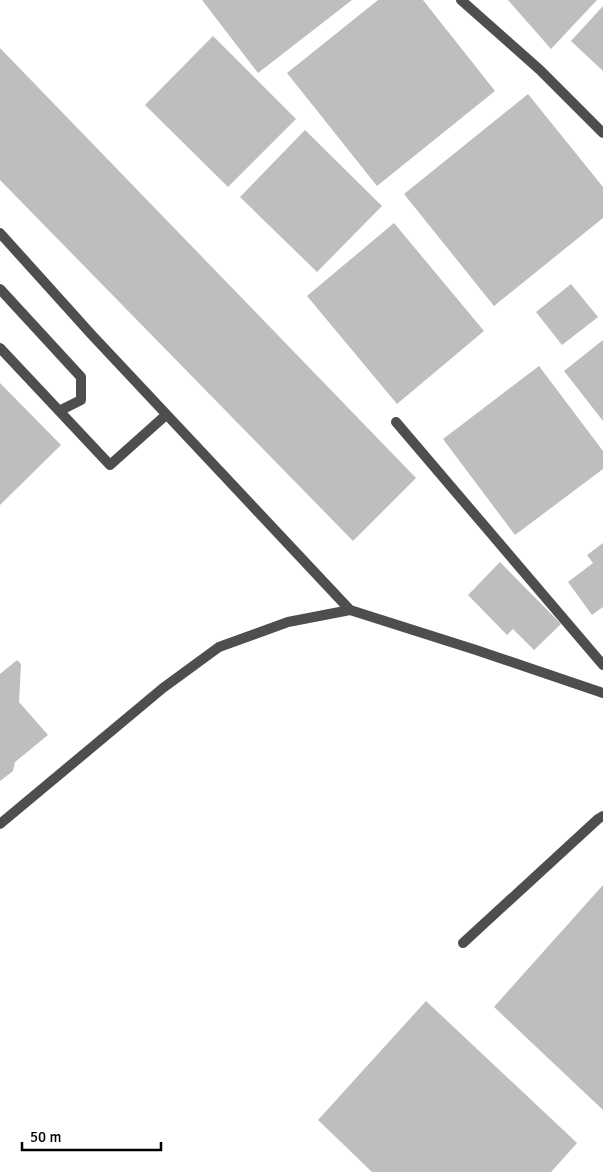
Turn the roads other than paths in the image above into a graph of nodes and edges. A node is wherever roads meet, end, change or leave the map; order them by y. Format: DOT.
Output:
graph roads {
  1 [pos="460,0"];
  2 [pos="603,132"];
  3 [pos="0,233"];
  4 [pos="0,289"];
  5 [pos="0,348"];
  6 [pos="59,411"];
  7 [pos="166,415"];
  8 [pos="396,422"];
  9 [pos="350,610"];
  10 [pos="603,665"];
  11 [pos="603,693"];
  12 [pos="603,816"];
  13 [pos="0,824"];
  14 [pos="463,943"];
  1 -- 2 [label="street"];
  3 -- 7 [label="street"];
  4 -- 6 [label="street"];
  5 -- 6 [label="street"];
  6 -- 7 [label="street"];
  7 -- 9 [label="street"];
  8 -- 10 [label="street"];
  9 -- 11 [label="street"];
  9 -- 13 [label="street"];
  12 -- 14 [label="street"];
}
